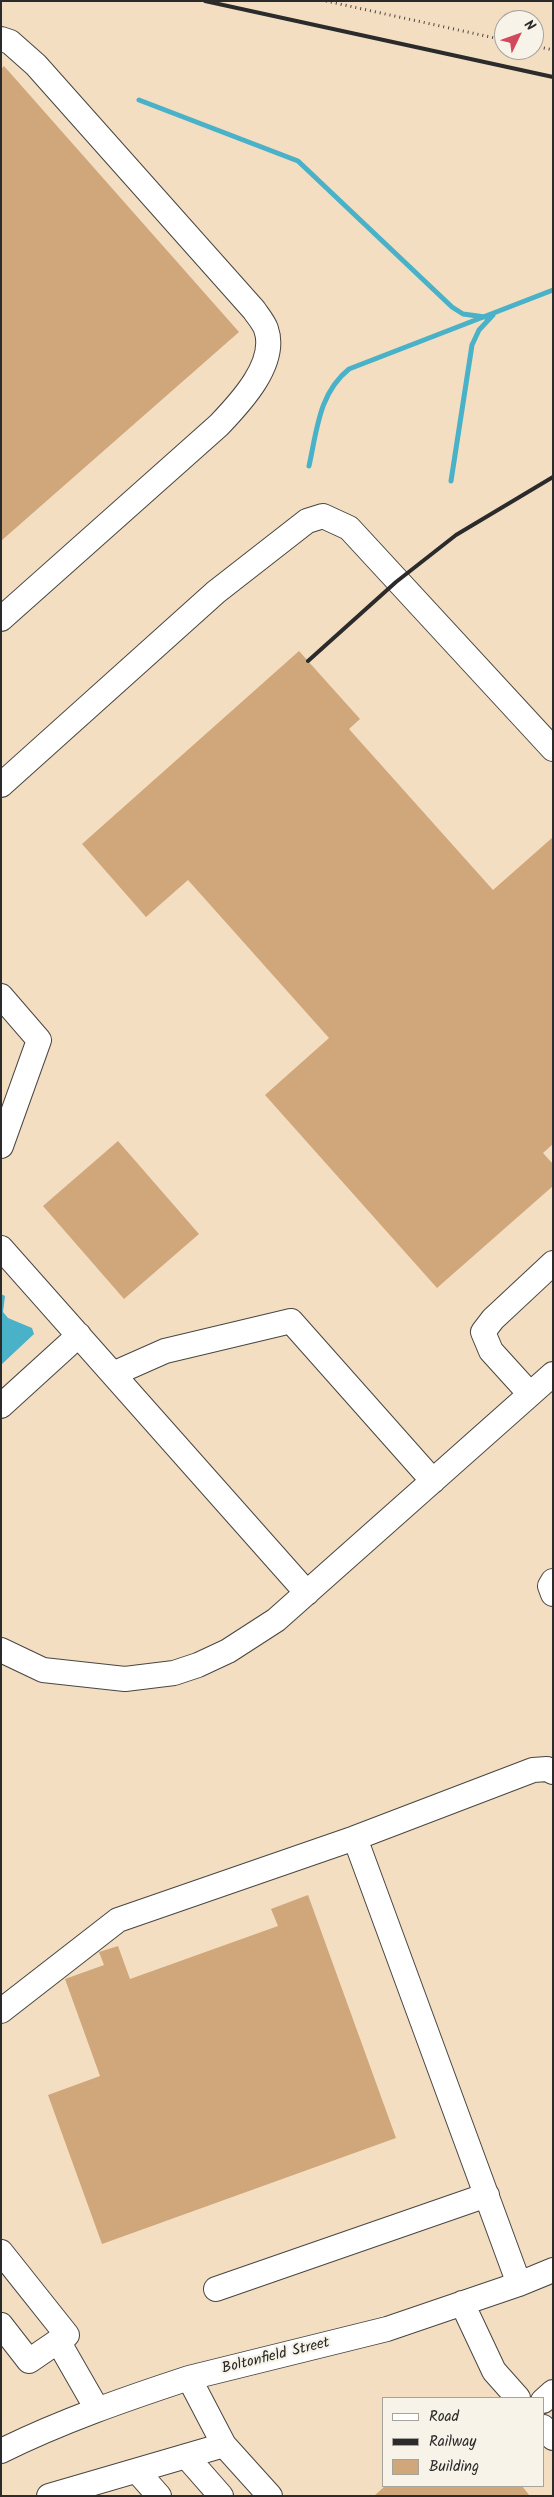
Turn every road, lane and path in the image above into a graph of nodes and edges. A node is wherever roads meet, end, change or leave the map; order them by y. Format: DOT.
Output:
graph roads {
  1 [pos="326,1"];
  2 [pos="494,38"];
  3 [pos="1,39"];
  4 [pos="1,619"];
  5 [pos="553,749"];
  6 [pos="1,785"];
  7 [pos="1,996"];
  8 [pos="1,1146"];
  9 [pos="1,1248"];
  10 [pos="553,1263"];
  11 [pos="79,1335"];
  12 [pos="113,1374"];
  13 [pos="553,1374"];
  14 [pos="530,1394"];
  15 [pos="1,1406"];
  16 [pos="432,1481"];
  17 [pos="553,1581"];
  18 [pos="307,1592"];
  19 [pos="553,1594"];
  20 [pos="1,1650"];
  21 [pos="553,1772"];
  22 [pos="355,1838"];
  23 [pos="1,2011"];
  24 [pos="487,2195"];
  25 [pos="1,2252"];
  26 [pos="553,2270"];
  27 [pos="519,2284"];
  28 [pos="216,2289"];
  29 [pos="462,2303"];
  30 [pos="1,2325"];
  31 [pos="58,2341"];
  32 [pos="189,2378"];
  33 [pos="517,2397"];
  34 [pos="97,2409"];
  35 [pos="544,2428"];
  36 [pos="553,2438"];
  37 [pos="224,2445"];
  38 [pos="1,2451"];
  39 [pos="186,2456"];
  40 [pos="137,2471"];
  41 [pos="94,2490"];
  42 [pos="49,2496"];
  43 [pos="159,2496"];
  44 [pos="221,2496"];
  45 [pos="270,2496"];
  1 -- 2 [label="path"];
  3 -- 4 [label="street"];
  5 -- 6 [label="street"];
  7 -- 8 [label="street"];
  9 -- 11 [label="street"];
  10 -- 14 [label="street"];
  11 -- 12 [label="street"];
  11 -- 15 [label="street"];
  12 -- 16 [label="street"];
  12 -- 18 [label="street"];
  13 -- 14 [label="street"];
  14 -- 16 [label="street"];
  16 -- 18 [label="street"];
  17 -- 19 [label="street"];
  18 -- 20 [label="street"];
  21 -- 22 [label="street"];
  22 -- 23 [label="street"];
  22 -- 24 [label="street"];
  24 -- 27 [label="street"];
  24 -- 28 [label="street"];
  25 -- 31 [label="street"];
  26 -- 27 [label="street, Boltonfield Street"];
  27 -- 29 [label="street, Boltonfield Street"];
  29 -- 32 [label="street, Boltonfield Street"];
  29 -- 33 [label="street"];
  30 -- 31 [label="street"];
  31 -- 34 [label="street"];
  32 -- 34 [label="street, Boltonfield Street"];
  32 -- 37 [label="street"];
  34 -- 38 [label="street, Boltonfield Street"];
  35 -- 36 [label="street"];
  37 -- 39 [label="street"];
  37 -- 45 [label="street"];
  39 -- 40 [label="street"];
  39 -- 44 [label="street"];
  40 -- 41 [label="street"];
  40 -- 43 [label="street"];
  41 -- 42 [label="street"];
}
